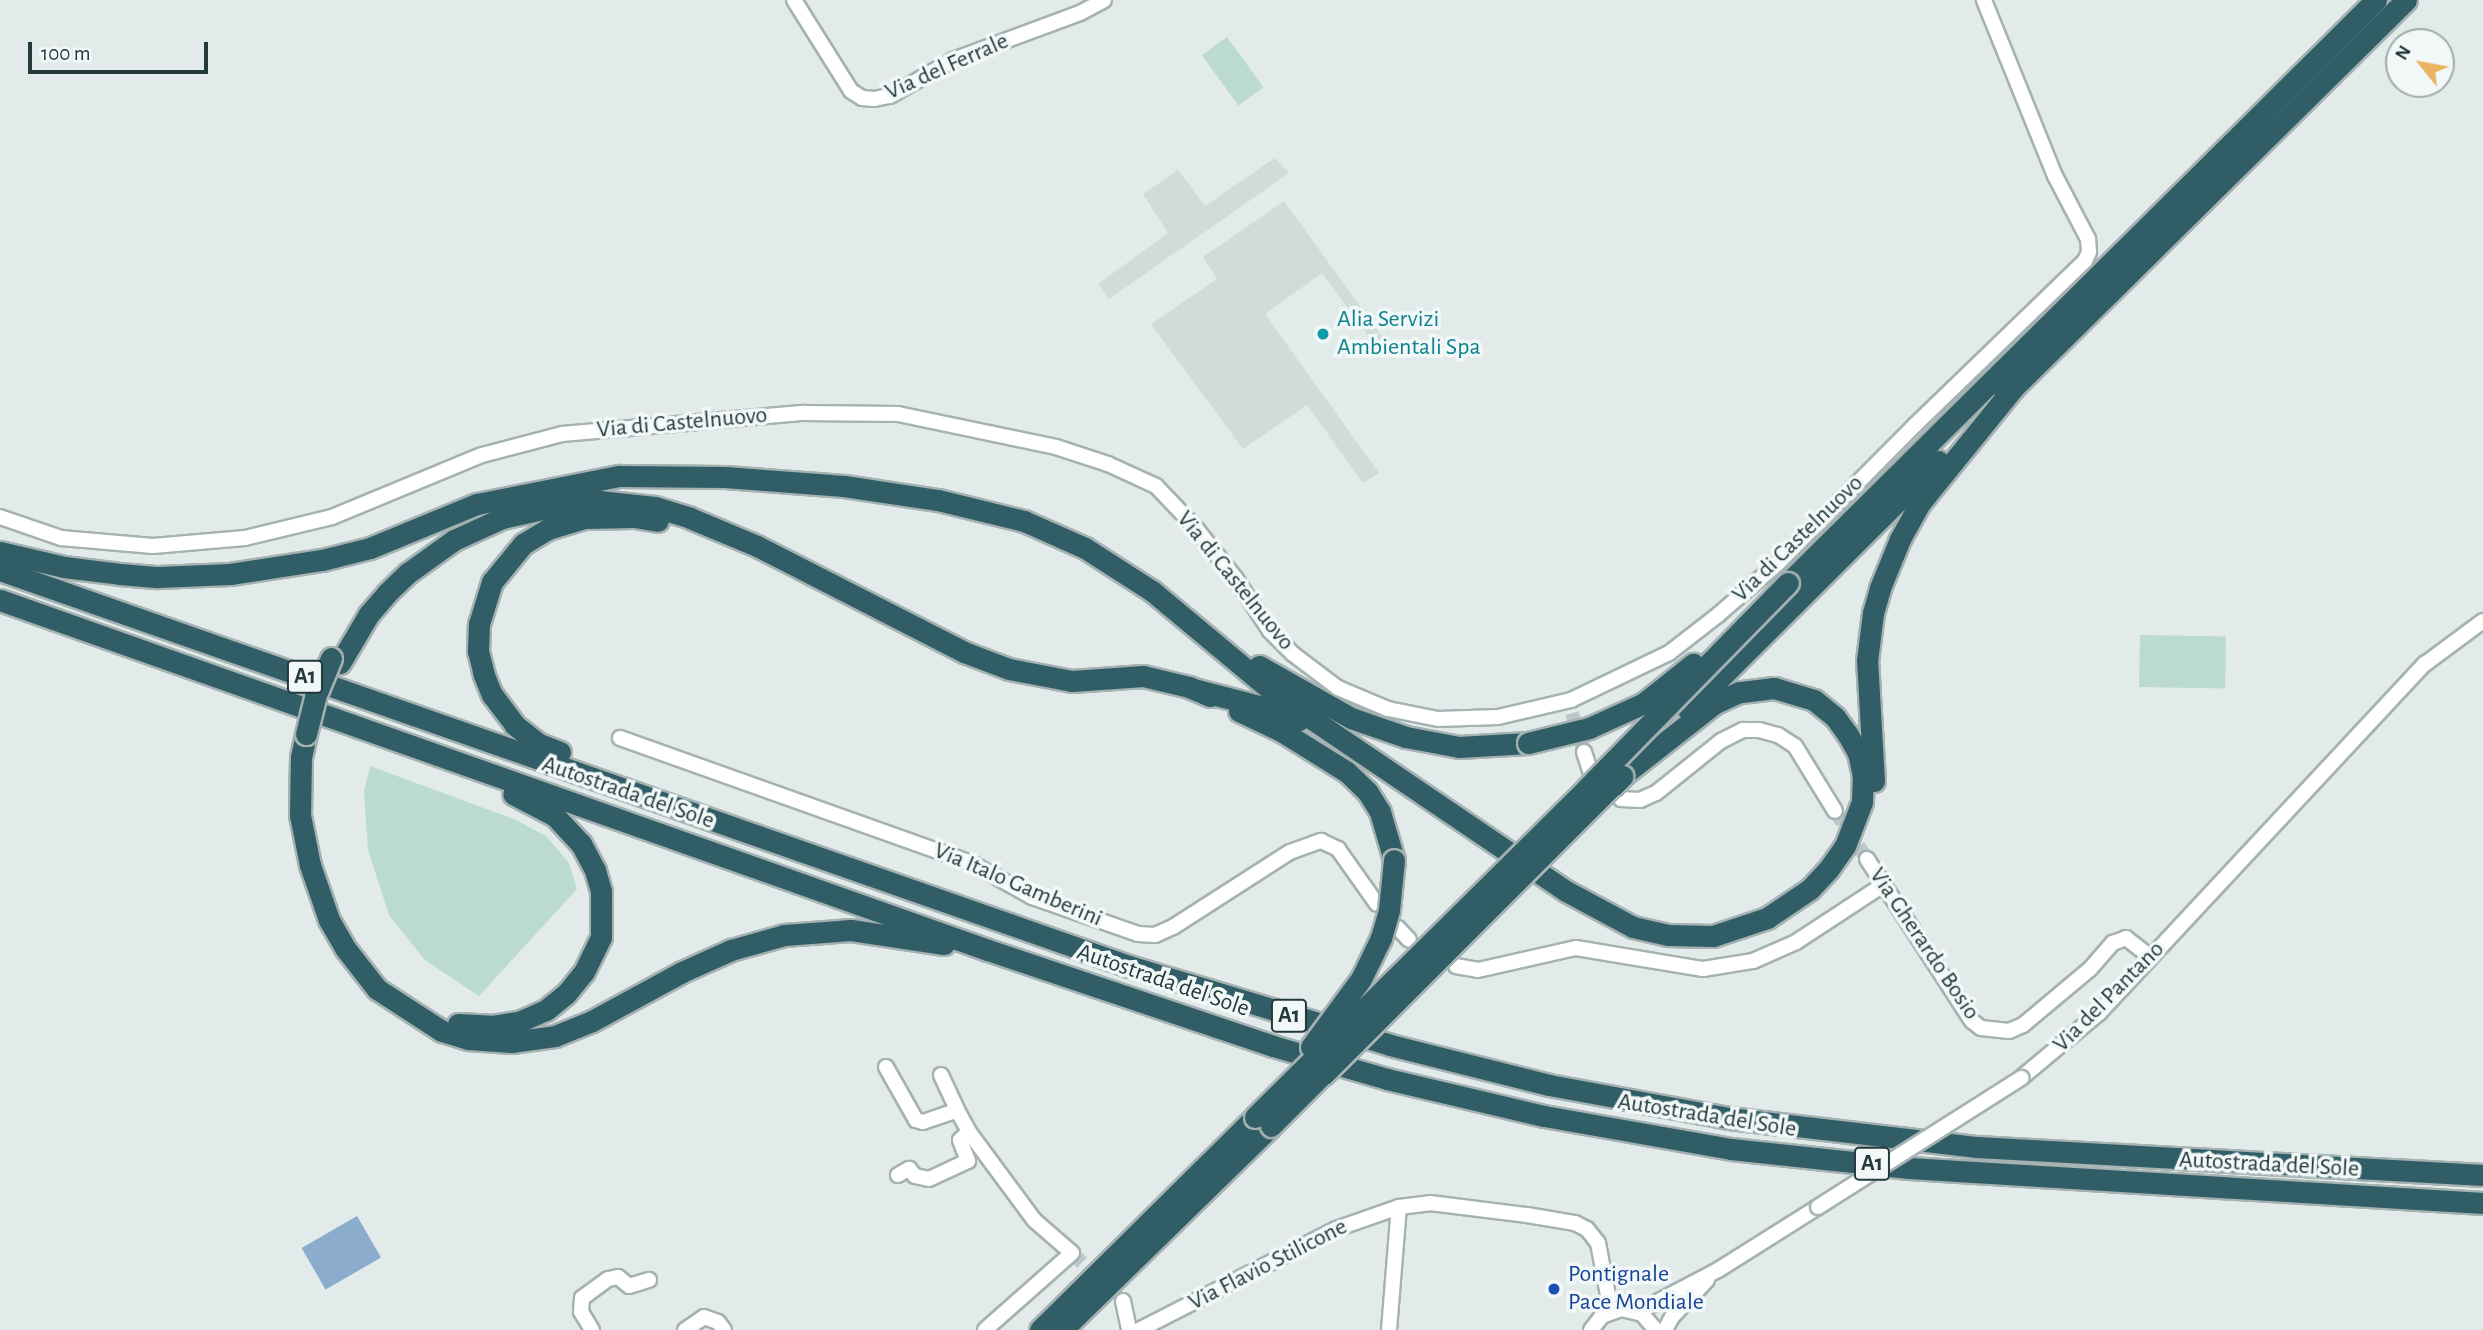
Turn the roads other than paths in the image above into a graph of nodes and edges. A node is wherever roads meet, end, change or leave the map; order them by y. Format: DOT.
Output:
graph roads {
  1 [pos="794,0"];
  2 [pos="1104,0"];
  3 [pos="1984,0"];
  4 [pos="2376,0"];
  5 [pos="2406,0"];
  6 [pos="2014,387"];
  7 [pos="513,496"];
  8 [pos="0,517"];
  9 [pos="729,534"];
  10 [pos="0,552"];
  11 [pos="0,570"];
  12 [pos="1788,583"];
  13 [pos="0,600"];
  14 [pos="2483,621"];
  15 [pos="1203,634"];
  16 [pos="335,661"];
  17 [pos="1197,690"];
  18 [pos="311,735"];
  19 [pos="620,738"];
  20 [pos="1584,752"];
  21 [pos="438,755"];
  22 [pos="1591,770"];
  23 [pos="1622,776"];
  24 [pos="610,783"];
  25 [pos="1620,799"];
  26 [pos="1835,811"];
  27 [pos="1867,859"];
  28 [pos="1883,885"];
  29 [pos="1377,904"];
  30 [pos="1398,928"];
  31 [pos="1409,940"];
  32 [pos="989,950"];
  33 [pos="2150,957"];
  34 [pos="1456,967"];
  35 [pos="886,1067"];
  36 [pos="941,1075"];
  37 [pos="957,1110"];
  38 [pos="1263,1121"];
  39 [pos="969,1132"];
  40 [pos="898,1174"];
  41 [pos="2483,1175"];
  42 [pos="2483,1203"];
  43 [pos="1399,1208"];
  44 [pos="1718,1270"];
  45 [pos="649,1280"];
  46 [pos="1123,1301"];
  47 [pos="1611,1311"];
  48 [pos="1638,1312"];
  49 [pos="592,1330"];
  50 [pos="685,1330"];
  51 [pos="724,1330"];
  52 [pos="985,1330"];
  53 [pos="1040,1330"];
  54 [pos="1062,1330"];
  55 [pos="1129,1330"];
  56 [pos="1139,1330"];
  57 [pos="1388,1330"];
  58 [pos="1591,1330"];
  59 [pos="1656,1330"];
  60 [pos="1665,1330"];
  1 -- 2 [label="street, Via del Ferrale"];
  3 -- 8 [label="street, Via di Castelnuovo"];
  4 -- 12 [label="highway"];
  5 -- 6 [label="highway"];
  6 -- 17 [label="highway"];
  6 -- 23 [label="highway"];
  7 -- 10 [label="highway"];
  7 -- 15 [label="highway"];
  7 -- 16 [label="highway"];
  9 -- 16 [label="highway"];
  9 -- 17 [label="highway"];
  9 -- 24 [label="highway"];
  11 -- 24 [label="highway, Autostrada del Sole / A1"];
  12 -- 15 [label="highway, bridge"];
  12 -- 38 [label="highway, bridge"];
  13 -- 21 [label="highway, Autostrada del Sole / A1"];
  14 -- 33 [label="street, Via del Pantano"];
  15 -- 23 [label="highway"];
  16 -- 18 [label="highway"];
  17 -- 38 [label="highway, bridge"];
  18 -- 21 [label="highway"];
  18 -- 32 [label="highway"];
  19 -- 29 [label="street, Via Italo Gamberini"];
  20 -- 22 [label="street"];
  21 -- 32 [label="highway, Autostrada del Sole / A1"];
  23 -- 38 [label="highway, bridge"];
  24 -- 41 [label="highway, Autostrada del Sole / A1"];
  25 -- 26 [label="street"];
  27 -- 28 [label="street, Via Gherardo Bosio"];
  28 -- 33 [label="street, Via Gherardo Bosio"];
  28 -- 34 [label="street"];
  30 -- 31 [label="street"];
  32 -- 42 [label="highway, Autostrada del Sole / A1"];
  33 -- 44 [label="street, Via del Pantano, bridge"];
  35 -- 37 [label="street"];
  36 -- 37 [label="street"];
  37 -- 39 [label="street"];
  38 -- 53 [label="highway"];
  38 -- 54 [label="highway"];
  39 -- 40 [label="street"];
  39 -- 52 [label="street"];
  43 -- 47 [label="street, Via Flavio Stilicone"];
  43 -- 56 [label="street, Via Flavio Stilicone"];
  43 -- 57 [label="street"];
  44 -- 48 [label="street, Via del Pantano"];
  44 -- 60 [label="street, Via del Pantano"];
  45 -- 49 [label="street"];
  46 -- 55 [label="street"];
  47 -- 48 [label="street, Via del Pantano"];
  47 -- 58 [label="street"];
  48 -- 59 [label="street"];
  50 -- 51 [label="street"];
}
